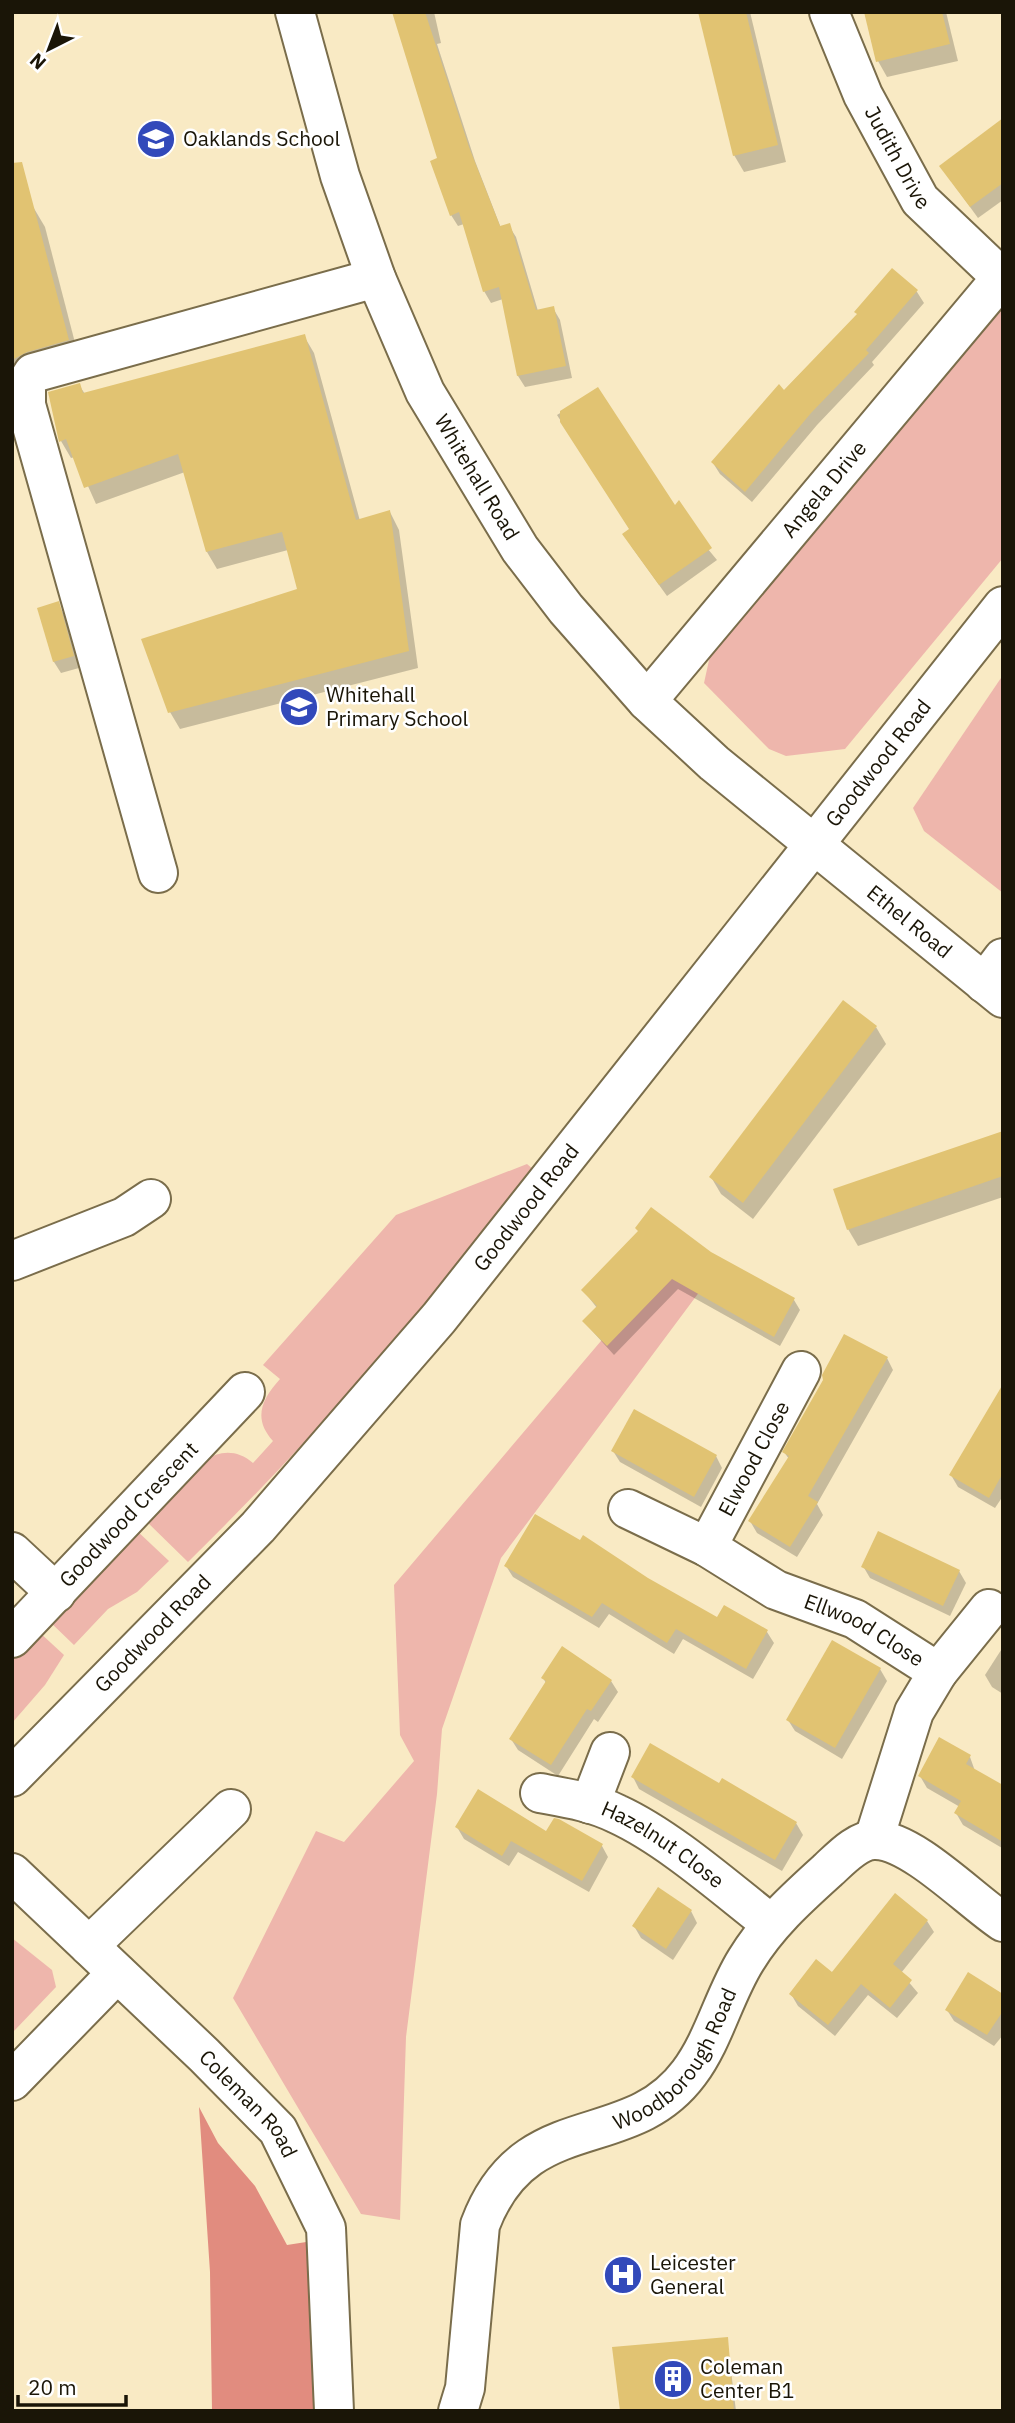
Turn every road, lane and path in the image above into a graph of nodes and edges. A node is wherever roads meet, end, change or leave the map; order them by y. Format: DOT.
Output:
graph roads {
  1 [pos="295,12"];
  2 [pos="829,12"];
  3 [pos="1002,276"];
  4 [pos="376,278"];
  5 [pos="1003,606"];
  6 [pos="647,701"];
  7 [pos="814,845"];
  8 [pos="158,873"];
  9 [pos="996,980"];
  10 [pos="151,1199"];
  11 [pos="12,1261"];
  12 [pos="801,1371"];
  13 [pos="245,1392"];
  14 [pos="628,1509"];
  15 [pos="707,1547"];
  16 [pos="12,1552"];
  17 [pos="56,1593"];
  18 [pos="989,1609"];
  19 [pos="12,1638"];
  20 [pos="938,1672"];
  21 [pos="610,1752"];
  22 [pos="12,1777"];
  23 [pos="540,1793"];
  24 [pos="590,1804"];
  25 [pos="231,1809"];
  26 [pos="874,1839"];
  27 [pos="12,1873"];
  28 [pos="1003,1922"];
  29 [pos="770,1923"];
  30 [pos="89,1947"];
  31 [pos="117,1973"];
  32 [pos="12,2081"];
  33 [pos="334,2411"];
  34 [pos="457,2411"];
  1 -- 4 [label="street, Whitehall Road"];
  2 -- 3 [label="street, Judith Drive"];
  3 -- 6 [label="street, Angela Drive"];
  4 -- 6 [label="street, Whitehall Road"];
  4 -- 8 [label="street"];
  5 -- 7 [label="street, Goodwood Road"];
  6 -- 7 [label="street, Whitehall Road"];
  7 -- 9 [label="street, Ethel Road"];
  7 -- 22 [label="street, Goodwood Road"];
  10 -- 11 [label="street"];
  12 -- 15 [label="street, Elwood Close"];
  13 -- 17 [label="street, Goodwood Crescent"];
  14 -- 15 [label="street, Ellwood Close"];
  15 -- 20 [label="street, Ellwood Close"];
  16 -- 17 [label="street"];
  17 -- 19 [label="street, Goodwood Crescent"];
  18 -- 20 [label="street"];
  20 -- 26 [label="street, Ellwood Close"];
  21 -- 24 [label="street"];
  23 -- 24 [label="street, Hazelnut Close"];
  24 -- 29 [label="street, Hazelnut Close"];
  25 -- 30 [label="street"];
  26 -- 28 [label="street"];
  26 -- 29 [label="street, Woodborough Road"];
  27 -- 30 [label="street, Coleman Road"];
  29 -- 34 [label="street, Woodborough Road"];
  30 -- 31 [label="street, Coleman Road"];
  31 -- 32 [label="street"];
  31 -- 33 [label="street, Coleman Road"];
}
